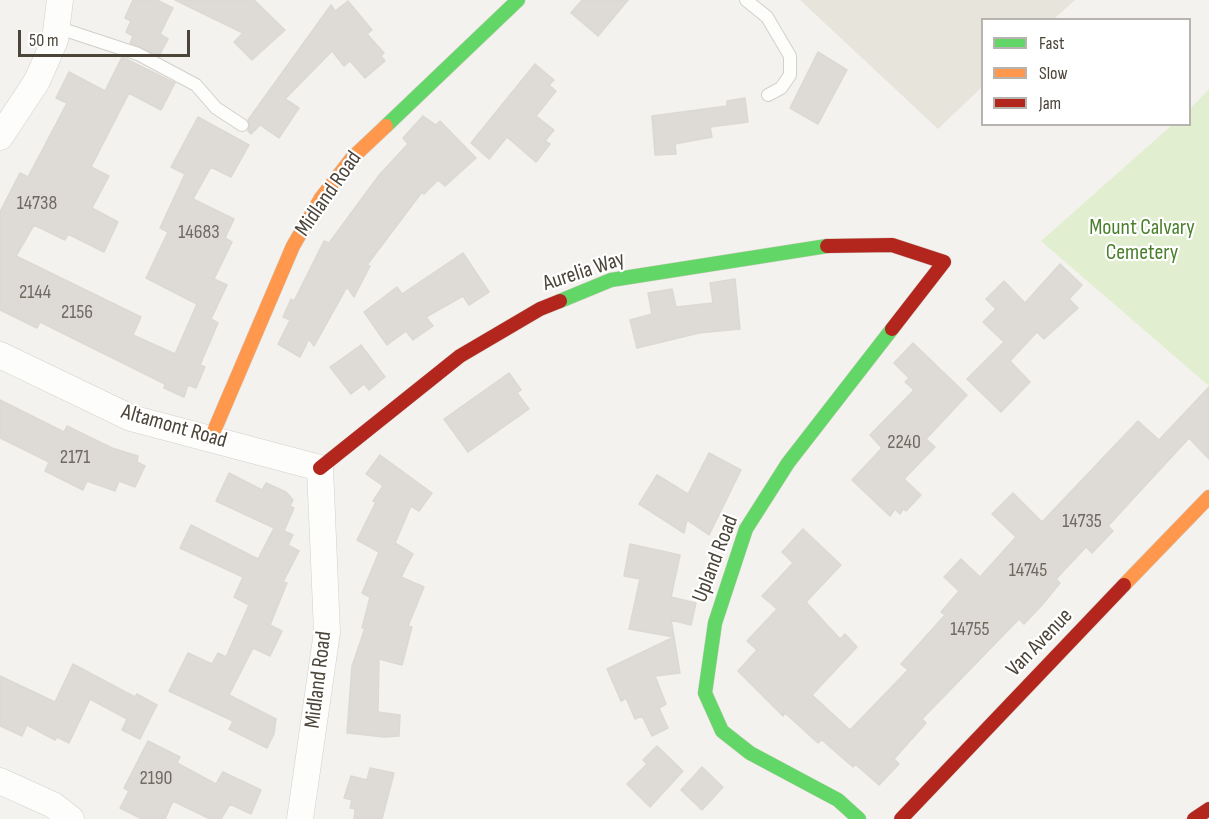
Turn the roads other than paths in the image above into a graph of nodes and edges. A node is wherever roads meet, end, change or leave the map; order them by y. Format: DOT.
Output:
graph roads {
  1 [pos="60,0"];
  2 [pos="518,0"];
  3 [pos="746,0"];
  4 [pos="57,27"];
  5 [pos="768,95"];
  6 [pos="242,125"];
  7 [pos="0,137"];
  8 [pos="944,262"];
  9 [pos="0,355"];
  10 [pos="211,438"];
  11 [pos="320,468"];
  12 [pos="1209,496"];
  13 [pos="0,781"];
  14 [pos="1209,809"];
  15 [pos="71,819"];
  16 [pos="300,819"];
  17 [pos="859,819"];
  18 [pos="902,819"];
  19 [pos="1194,819"];
  1 -- 4 [label="street"];
  2 -- 10 [label="street, Midland Road"];
  3 -- 5 [label="lane"];
  4 -- 6 [label="lane"];
  4 -- 7 [label="street"];
  8 -- 11 [label="street, Aurelia Way"];
  8 -- 17 [label="street, Upland Road"];
  9 -- 10 [label="street, Altamont Road"];
  10 -- 11 [label="street, Altamont Road"];
  11 -- 16 [label="street, Midland Road"];
  12 -- 18 [label="street, Van Avenue"];
  13 -- 15 [label="street"];
  14 -- 19 [label="street"];
}
